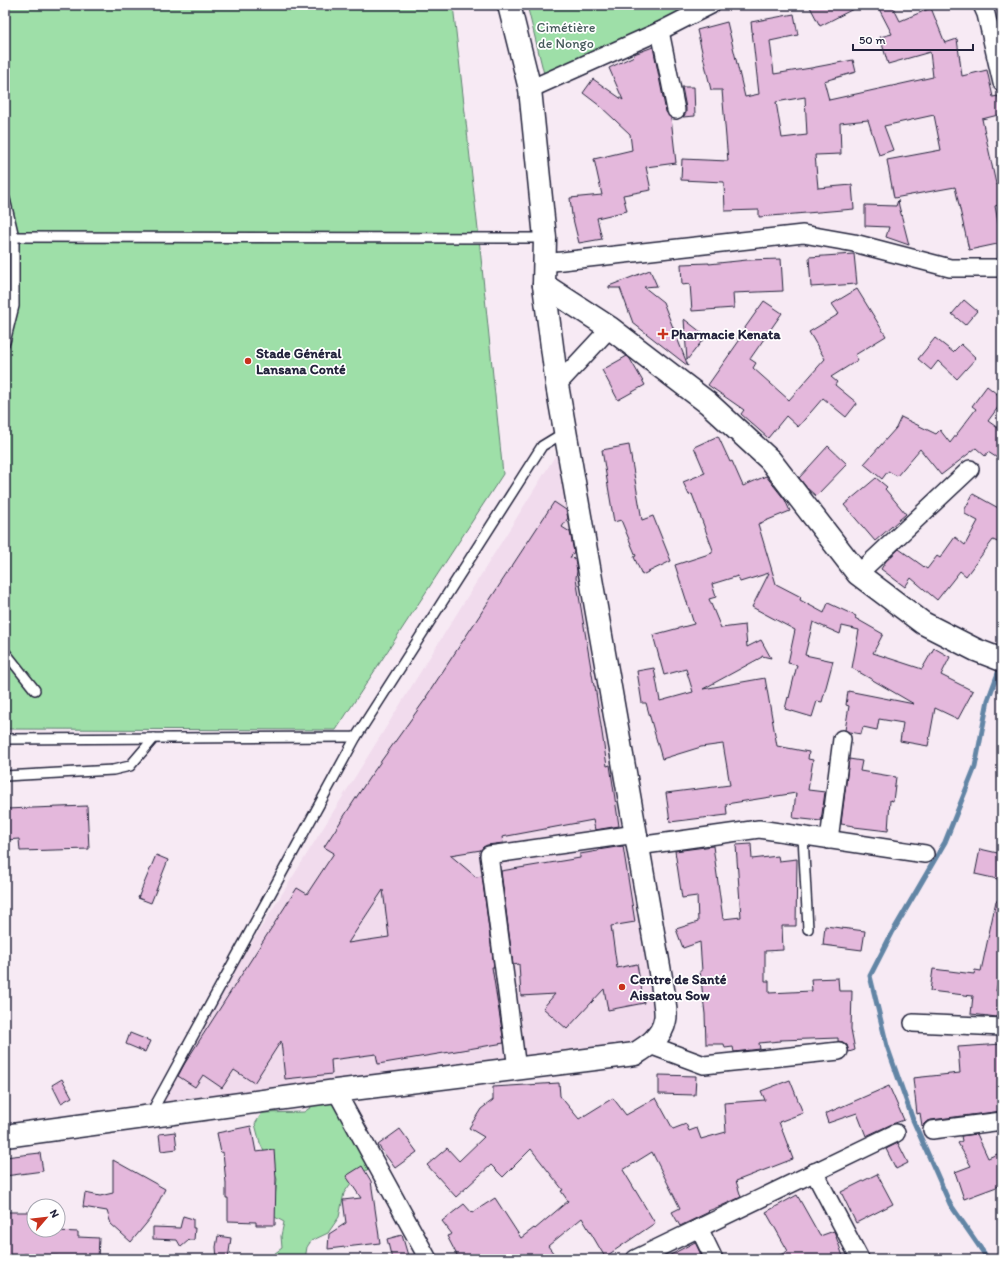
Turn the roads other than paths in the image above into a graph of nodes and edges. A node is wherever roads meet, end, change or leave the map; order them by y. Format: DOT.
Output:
graph roads {
  1 [pos="509,5"];
  2 [pos="711,5"];
  3 [pos="982,5"];
  4 [pos="660,31"];
  5 [pos="1002,83"];
  6 [pos="530,89"];
  7 [pos="676,110"];
  8 [pos="5,199"];
  9 [pos="14,237"];
  10 [pos="545,238"];
  11 [pos="544,263"];
  12 [pos="1002,268"];
  13 [pos="544,285"];
  14 [pos="610,328"];
  15 [pos="5,342"];
  16 [pos="557,385"];
  17 [pos="565,432"];
  18 [pos="970,469"];
  19 [pos="858,574"];
  20 [pos="5,652"];
  21 [pos="1002,660"];
  22 [pos="35,690"];
  23 [pos="356,737"];
  24 [pos="154,738"];
  25 [pos="5,739"];
  26 [pos="842,739"];
  27 [pos="5,776"];
  28 [pos="804,836"];
  29 [pos="637,840"];
  30 [pos="829,840"];
  31 [pos="925,854"];
  32 [pos="808,929"];
  33 [pos="913,1023"];
  34 [pos="1002,1027"];
  35 [pos="650,1045"];
  36 [pos="839,1051"];
  37 [pos="518,1069"];
  38 [pos="336,1092"];
  39 [pos="149,1116"];
  40 [pos="1002,1121"];
  41 [pos="932,1130"];
  42 [pos="896,1133"];
  43 [pos="5,1136"];
  44 [pos="814,1172"];
  45 [pos="699,1228"];
  46 [pos="428,1259"];
  47 [pos="635,1259"];
  48 [pos="714,1259"];
  49 [pos="860,1259"];
  1 -- 6 [label="street"];
  2 -- 4 [label="street"];
  3 -- 5 [label="street"];
  4 -- 6 [label="street"];
  4 -- 7 [label="street"];
  6 -- 10 [label="street"];
  8 -- 9 [label="lane"];
  9 -- 10 [label="lane"];
  9 -- 15 [label="lane"];
  10 -- 11 [label="street"];
  11 -- 12 [label="street"];
  11 -- 13 [label="street"];
  13 -- 14 [label="street"];
  13 -- 16 [label="street"];
  14 -- 16 [label="street"];
  14 -- 19 [label="street"];
  16 -- 17 [label="street"];
  17 -- 23 [label="lane"];
  17 -- 29 [label="street"];
  18 -- 19 [label="street"];
  19 -- 21 [label="street"];
  20 -- 22 [label="lane"];
  23 -- 24 [label="lane"];
  23 -- 39 [label="lane"];
  24 -- 25 [label="lane"];
  24 -- 27 [label="lane"];
  26 -- 30 [label="street"];
  28 -- 29 [label="street"];
  28 -- 30 [label="street"];
  28 -- 32 [label="lane"];
  29 -- 35 [label="street"];
  29 -- 37 [label="street"];
  30 -- 31 [label="street"];
  33 -- 34 [label="street"];
  35 -- 36 [label="street"];
  35 -- 37 [label="street"];
  37 -- 38 [label="street"];
  38 -- 39 [label="street"];
  38 -- 46 [label="street"];
  39 -- 43 [label="street"];
  40 -- 41 [label="street"];
  42 -- 44 [label="street"];
  44 -- 45 [label="street"];
  44 -- 49 [label="street"];
  45 -- 47 [label="street"];
  45 -- 48 [label="street"];
}
